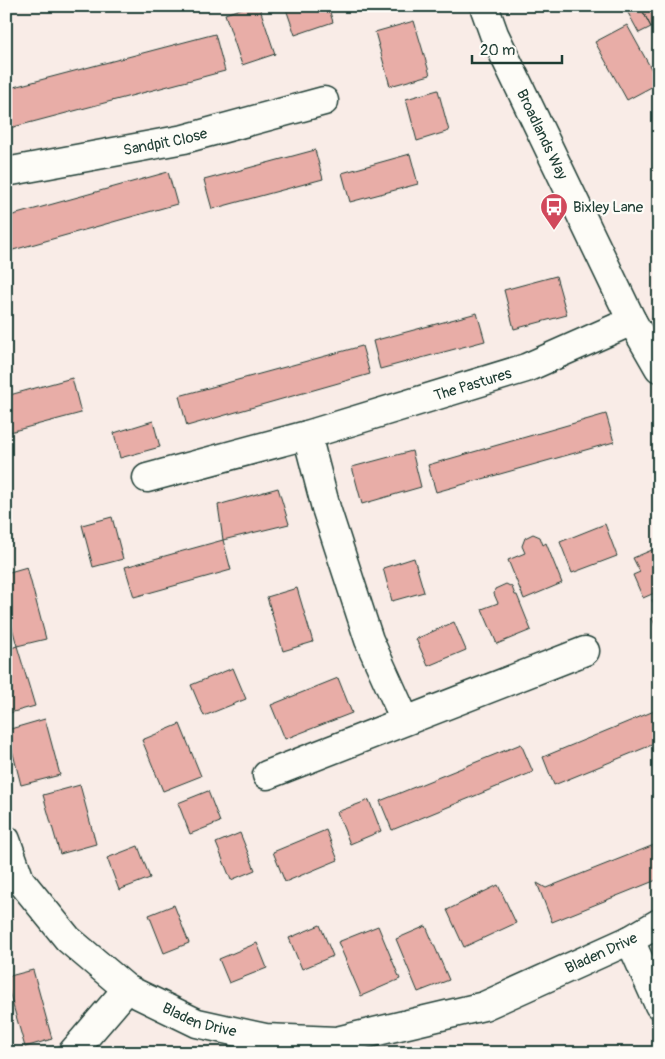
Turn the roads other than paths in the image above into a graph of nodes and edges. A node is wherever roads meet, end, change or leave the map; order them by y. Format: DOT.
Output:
graph roads {
  1 [pos="484,6"];
  2 [pos="324,101"];
  3 [pos="6,172"];
  4 [pos="632,321"];
  5 [pos="659,368"];
  6 [pos="307,435"];
  7 [pos="147,478"];
  8 [pos="585,650"];
  9 [pos="405,720"];
  10 [pos="267,775"];
  11 [pos="6,840"];
  12 [pos="659,923"];
  13 [pos="630,940"];
  14 [pos="127,989"];
  15 [pos="659,1005"];
  16 [pos="72,1053"];
  1 -- 4 [label="street, Broadlands Way"];
  2 -- 3 [label="street, Sandpit Close"];
  4 -- 5 [label="street, Broadlands Way"];
  4 -- 6 [label="street, The Pastures"];
  6 -- 7 [label="street, The Pastures"];
  6 -- 9 [label="street"];
  8 -- 9 [label="street"];
  9 -- 10 [label="street"];
  11 -- 14 [label="street, Bladen Drive"];
  12 -- 13 [label="street, Bladen Drive"];
  13 -- 14 [label="street, Bladen Drive"];
  13 -- 15 [label="street"];
  14 -- 16 [label="street"];
}
